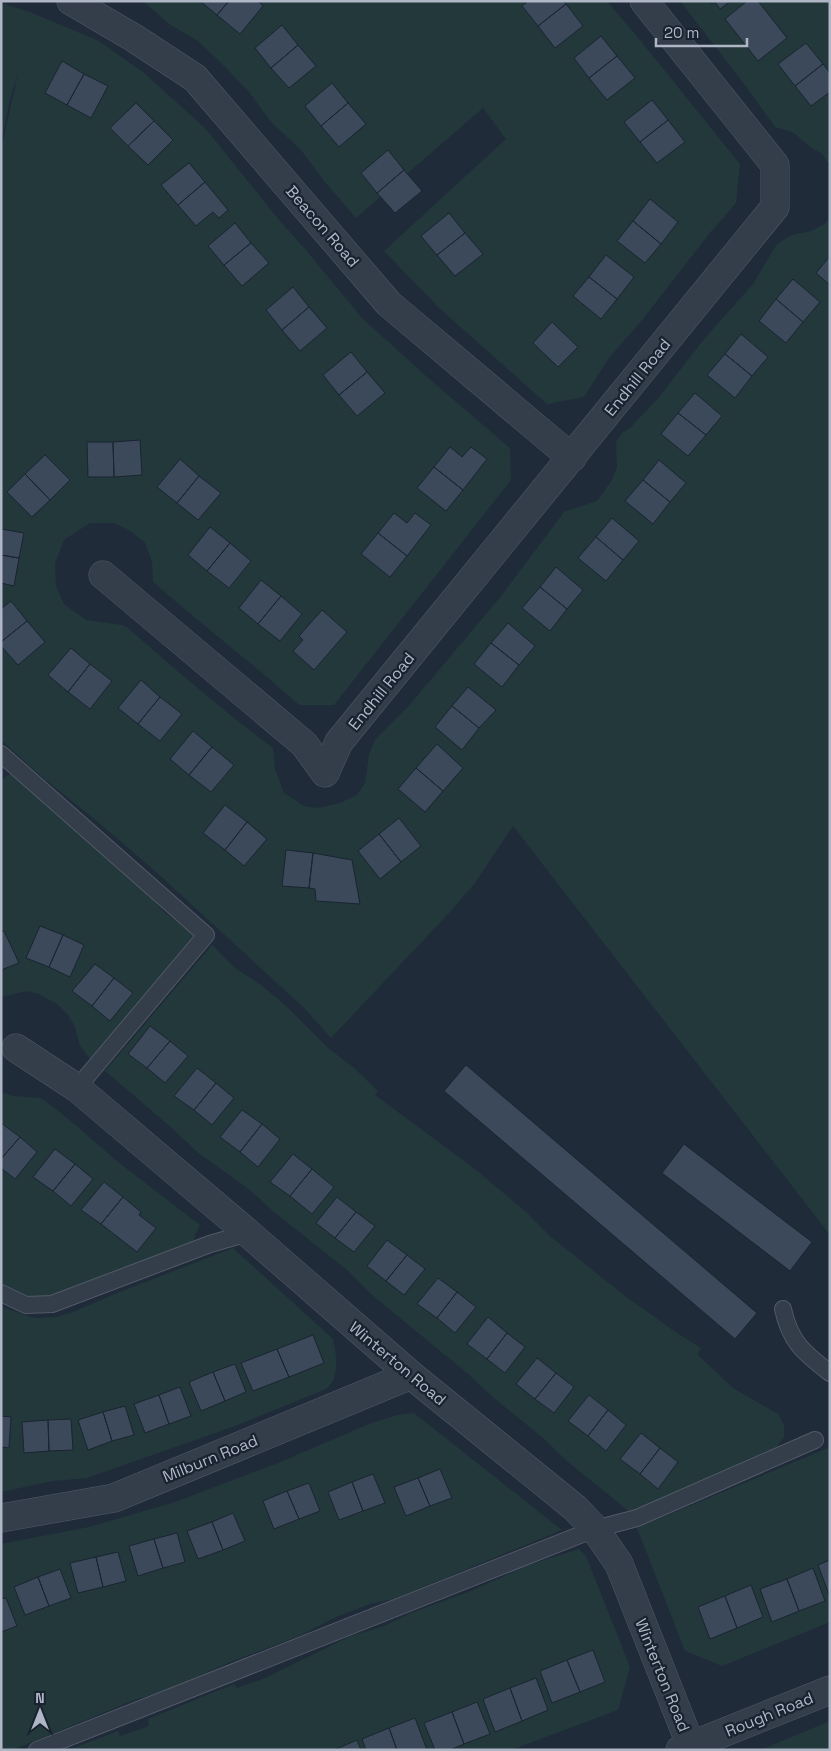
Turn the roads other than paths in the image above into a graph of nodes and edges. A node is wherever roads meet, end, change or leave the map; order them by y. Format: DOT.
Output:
graph roads {
  1 [pos="71,1"];
  2 [pos="644,1"];
  3 [pos="572,458"];
  4 [pos="103,575"];
  5 [pos="1,754"];
  6 [pos="16,1048"];
  7 [pos="76,1088"];
  8 [pos="248,1233"];
  9 [pos="1,1293"];
  10 [pos="783,1309"];
  11 [pos="830,1373"];
  12 [pos="411,1375"];
  13 [pos="815,1440"];
  14 [pos="1,1518"];
  15 [pos="595,1529"];
  16 [pos="830,1690"];
  17 [pos="686,1748"];
  18 [pos="38,1750"];
  1 -- 3 [label="street, Beacon Road"];
  2 -- 3 [label="street, Endhill Road"];
  3 -- 4 [label="street, Endhill Road"];
  5 -- 7 [label="lane"];
  6 -- 7 [label="street, Winterton Road"];
  7 -- 8 [label="street, Winterton Road"];
  8 -- 9 [label="lane"];
  8 -- 12 [label="street, Winterton Road"];
  10 -- 11 [label="lane"];
  12 -- 14 [label="street, Milburn Road"];
  12 -- 15 [label="street, Winterton Road"];
  13 -- 15 [label="lane"];
  15 -- 17 [label="street, Winterton Road"];
  15 -- 18 [label="lane"];
  16 -- 17 [label="street, Rough Road"];
}
